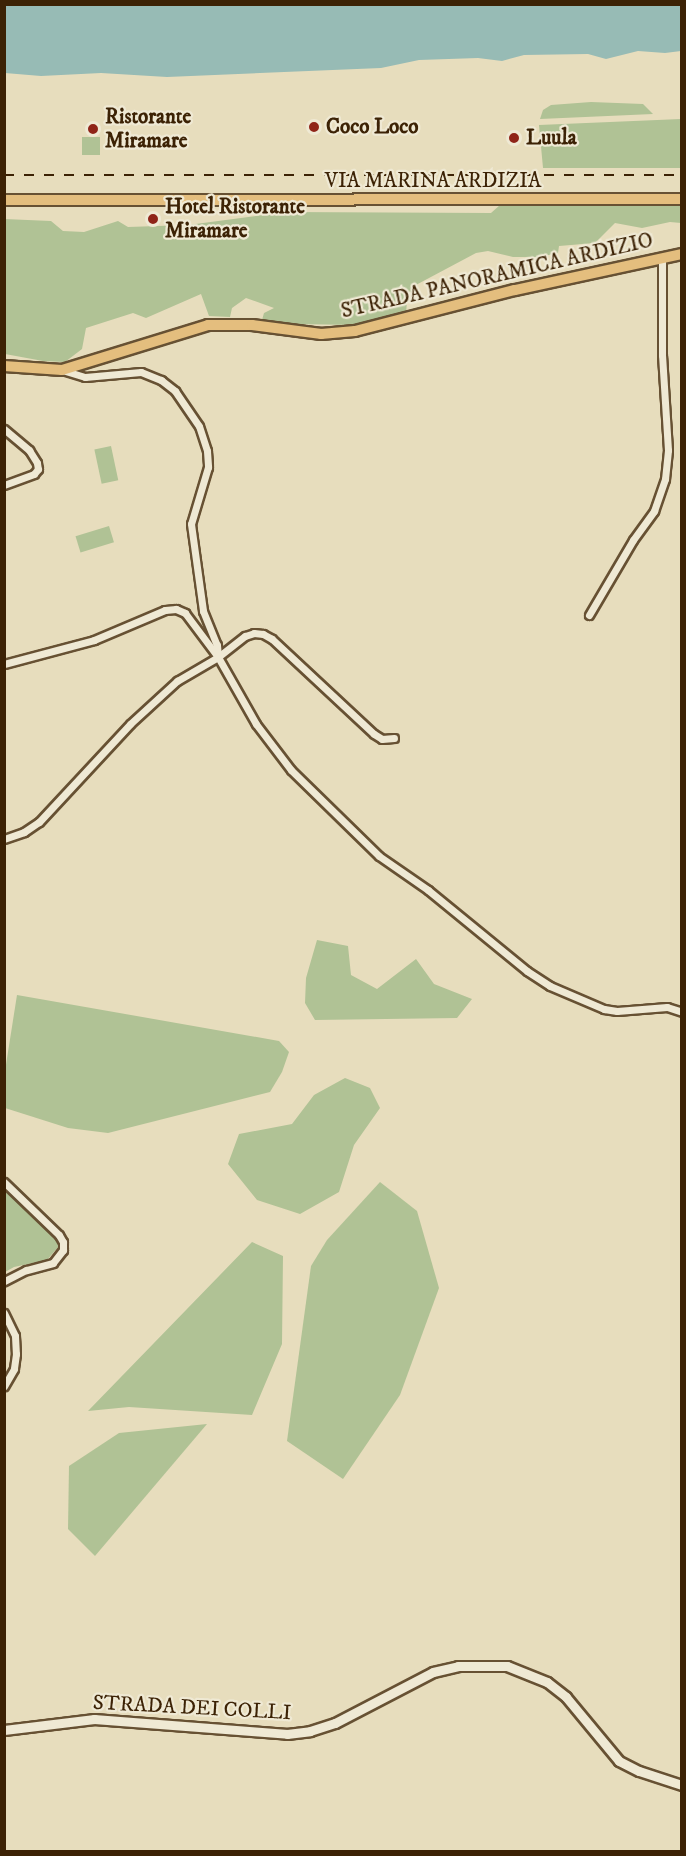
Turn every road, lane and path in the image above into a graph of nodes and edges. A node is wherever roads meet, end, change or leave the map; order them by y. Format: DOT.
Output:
graph roads {
  1 [pos="681,199"];
  2 [pos="4,200"];
  3 [pos="681,254"];
  4 [pos="662,258"];
  5 [pos="4,366"];
  6 [pos="62,370"];
  7 [pos="4,429"];
  8 [pos="4,485"];
  9 [pos="589,615"];
  10 [pos="218,657"];
  11 [pos="4,664"];
  12 [pos="394,738"];
  13 [pos="4,839"];
  14 [pos="681,1012"];
  15 [pos="4,1182"];
  16 [pos="4,1281"];
  17 [pos="4,1313"];
  18 [pos="4,1386"];
  19 [pos="4,1730"];
  20 [pos="681,1785"];
  1 -- 2 [label="main road, VIA MARINA ARDIZIA"];
  3 -- 4 [label="main road, STRADA PANORAMICA ARDIZIO"];
  4 -- 6 [label="main road, STRADA PANORAMICA ARDIZIO"];
  4 -- 9 [label="street"];
  5 -- 6 [label="main road, STRADA PANORAMICA ARDIZIO"];
  6 -- 10 [label="street"];
  7 -- 8 [label="street"];
  10 -- 11 [label="street"];
  10 -- 12 [label="street"];
  10 -- 13 [label="street"];
  10 -- 14 [label="street"];
  15 -- 16 [label="street"];
  17 -- 18 [label="street"];
  19 -- 20 [label="street, STRADA DEI COLLI"];
}
